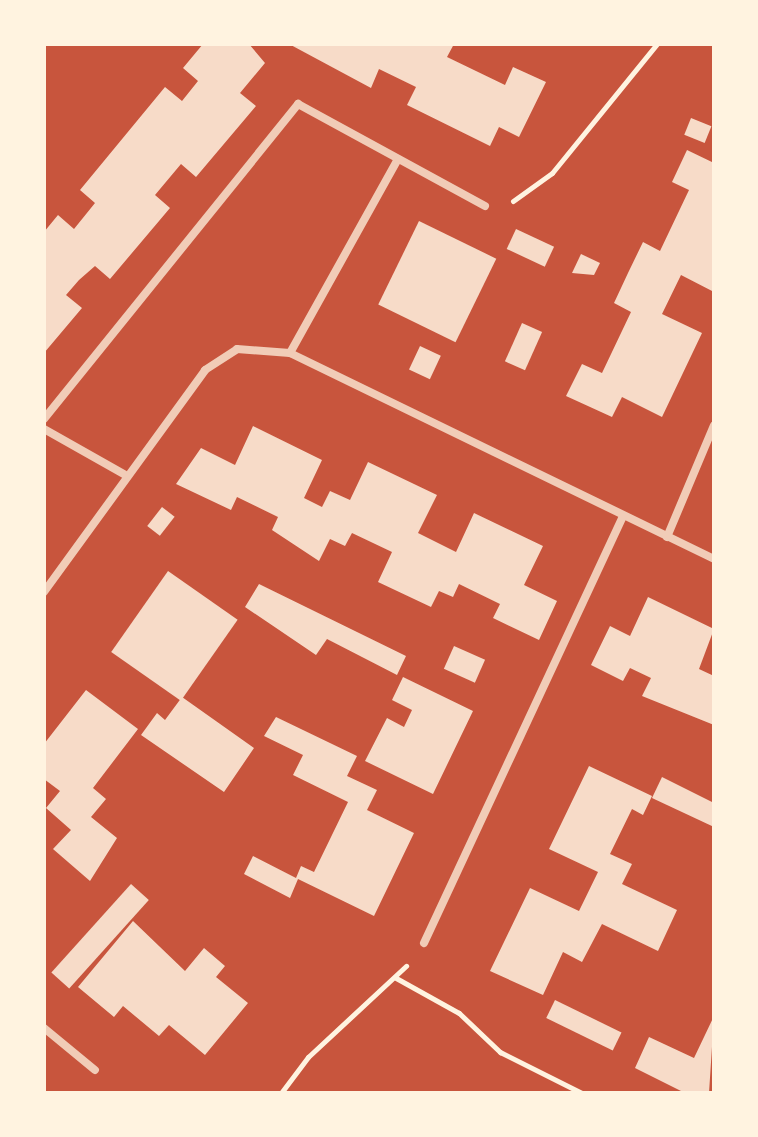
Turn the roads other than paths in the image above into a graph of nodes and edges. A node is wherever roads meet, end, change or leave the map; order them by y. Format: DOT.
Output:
graph roads {
  1 [pos="398,159"];
  2 [pos="485,206"];
  3 [pos="290,353"];
  4 [pos="44,419"];
  5 [pos="714,425"];
  6 [pos="44,429"];
  7 [pos="124,474"];
  8 [pos="623,517"];
  9 [pos="667,537"];
  10 [pos="714,559"];
  11 [pos="44,592"];
  12 [pos="424,943"];
  13 [pos="44,1028"];
  14 [pos="95,1070"];
  1 -- 2 [label="street"];
  1 -- 3 [label="street"];
  1 -- 4 [label="street"];
  3 -- 7 [label="street"];
  3 -- 8 [label="street"];
  5 -- 9 [label="street"];
  6 -- 7 [label="street"];
  7 -- 11 [label="street"];
  8 -- 9 [label="street"];
  8 -- 12 [label="street"];
  9 -- 10 [label="street"];
  13 -- 14 [label="street"];
}
